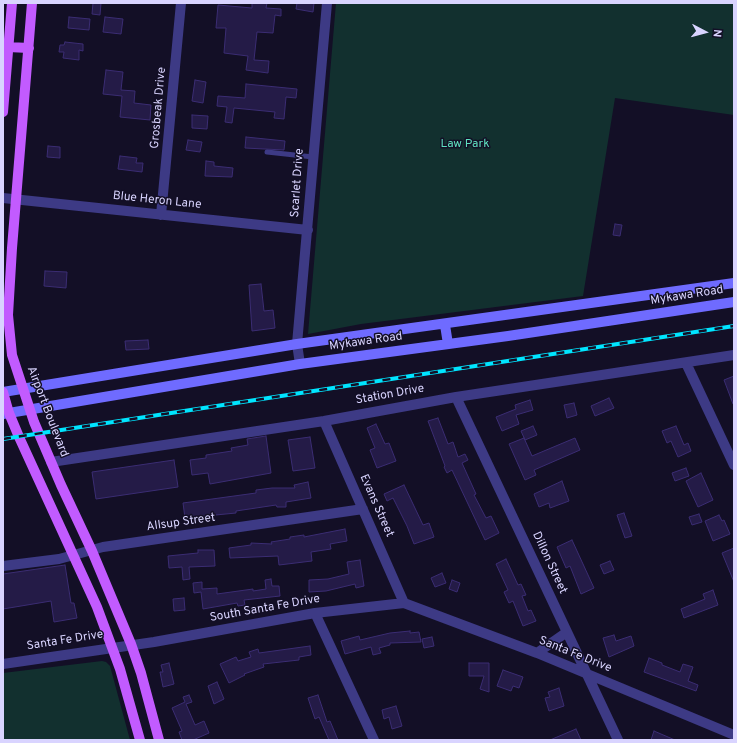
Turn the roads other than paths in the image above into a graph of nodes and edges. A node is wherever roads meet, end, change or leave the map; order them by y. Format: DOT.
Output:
graph roads {
  1 [pos="12,3"];
  2 [pos="32,3"];
  3 [pos="181,3"];
  4 [pos="327,3"];
  5 [pos="8,47"];
  6 [pos="29,48"];
  7 [pos="3,112"];
  8 [pos="267,152"];
  9 [pos="313,157"];
  10 [pos="3,198"];
  11 [pos="16,198"];
  12 [pos="161,215"];
  13 [pos="308,230"];
  14 [pos="734,283"];
  15 [pos="734,302"];
  16 [pos="445,325"];
  17 [pos="297,344"];
  18 [pos="448,344"];
  19 [pos="734,356"];
  20 [pos="686,363"];
  21 [pos="300,364"];
  22 [pos="22,390"];
  23 [pos="3,392"];
  24 [pos="456,397"];
  25 [pos="30,411"];
  26 [pos="6,414"];
  27 [pos="324,420"];
  28 [pos="51,462"];
  29 [pos="734,465"];
  30 [pos="363,509"];
  31 [pos="92,551"];
  32 [pos="72,555"];
  33 [pos="3,566"];
  34 [pos="404,603"];
  35 [pos="315,613"];
  36 [pos="567,632"];
  37 [pos="131,644"];
  38 [pos="112,647"];
  39 [pos="537,653"];
  40 [pos="3,664"];
  41 [pos="587,674"];
  42 [pos="734,736"];
  43 [pos="140,740"];
  44 [pos="159,740"];
  45 [pos="374,740"];
  46 [pos="618,740"];
  1 -- 5 [label="main road"];
  2 -- 6 [label="main road, Airport Boulevard"];
  3 -- 12 [label="street, Grosbeak Drive"];
  4 -- 9 [label="street, Scarlet Drive"];
  5 -- 6 [label="main road"];
  5 -- 7 [label="main road"];
  6 -- 11 [label="main road, Airport Boulevard"];
  8 -- 9 [label="lane"];
  9 -- 13 [label="street, Scarlet Drive"];
  10 -- 11 [label="street, Blue Heron Lane"];
  11 -- 12 [label="street, Blue Heron Lane"];
  11 -- 22 [label="main road, Airport Boulevard"];
  12 -- 13 [label="street, Blue Heron Lane"];
  13 -- 17 [label="street, Scarlet Drive"];
  14 -- 16 [label="main road, Mykawa Road"];
  15 -- 18 [label="main road, Mykawa Road"];
  16 -- 17 [label="main road, Mykawa Road"];
  16 -- 18 [label="main road"];
  17 -- 21 [label="street, Scarlet Drive"];
  17 -- 22 [label="main road, Mykawa Road"];
  18 -- 21 [label="main road, Mykawa Road"];
  19 -- 20 [label="street, Station Drive"];
  20 -- 24 [label="street, Station Drive"];
  20 -- 29 [label="street"];
  21 -- 25 [label="main road, Mykawa Road"];
  22 -- 23 [label="main road, Mykawa Road"];
  22 -- 25 [label="main road, Airport Boulevard"];
  23 -- 26 [label="main road"];
  24 -- 27 [label="street, Station Drive"];
  24 -- 36 [label="street, Dillon Street"];
  25 -- 26 [label="main road, Mykawa Road"];
  25 -- 28 [label="main road, Airport Boulevard"];
  26 -- 32 [label="main road"];
  27 -- 28 [label="street, Station Drive"];
  27 -- 30 [label="street, Evans Street"];
  28 -- 31 [label="main road, Airport Boulevard"];
  30 -- 31 [label="street, Allsup Street"];
  30 -- 34 [label="street, Evans Street"];
  31 -- 32 [label="street, Allsup Street"];
  31 -- 37 [label="main road, Airport Boulevard"];
  32 -- 33 [label="street, Allsup Street"];
  32 -- 38 [label="main road"];
  34 -- 35 [label="street, South Santa Fe Drive"];
  34 -- 39 [label="street, Santa Fe Drive"];
  35 -- 37 [label="street, South Santa Fe Drive"];
  35 -- 45 [label="street"];
  36 -- 39 [label="street"];
  36 -- 41 [label="street, Dillon Street"];
  37 -- 38 [label="street, Santa Fe Drive"];
  37 -- 44 [label="main road, Airport Boulevard"];
  38 -- 40 [label="street, Santa Fe Drive"];
  38 -- 43 [label="main road"];
  39 -- 41 [label="street, Santa Fe Drive"];
  41 -- 42 [label="street, Santa Fe Drive"];
  41 -- 46 [label="street, Dillon Street"];
}
